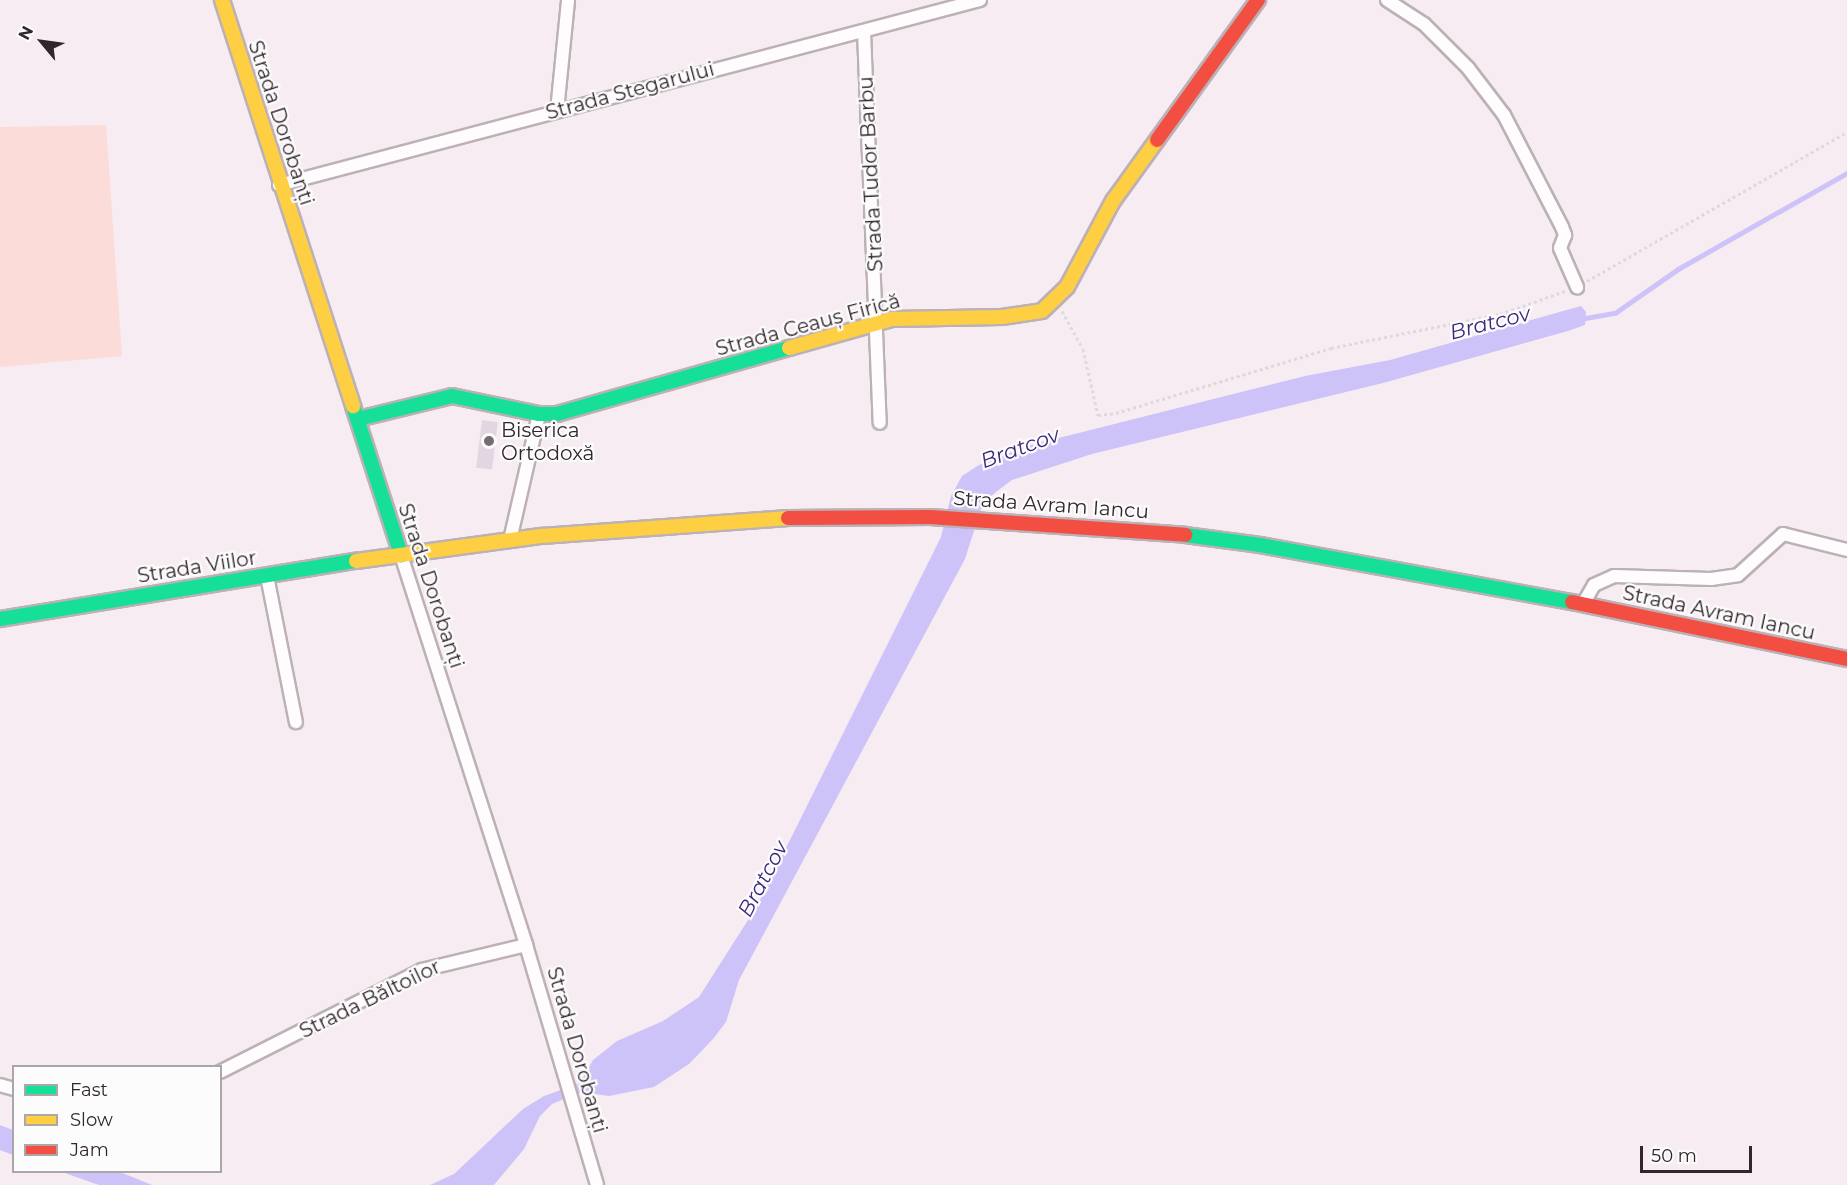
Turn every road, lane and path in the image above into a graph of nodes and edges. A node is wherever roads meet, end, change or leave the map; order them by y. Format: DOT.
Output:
graph roads {
  1 [pos="222,0"];
  2 [pos="567,0"];
  3 [pos="980,0"];
  4 [pos="1258,0"];
  5 [pos="1387,0"];
  6 [pos="864,32"];
  7 [pos="557,111"];
  8 [pos="1847,132"];
  9 [pos="279,185"];
  10 [pos="1577,287"];
  11 [pos="1057,302"];
  12 [pos="877,322"];
  13 [pos="539,414"];
  14 [pos="358,419"];
  15 [pos="880,423"];
  16 [pos="510,540"];
  17 [pos="1847,550"];
  18 [pos="401,555"];
  19 [pos="267,576"];
  20 [pos="1583,604"];
  21 [pos="0,618"];
  22 [pos="1847,659"];
  23 [pos="296,722"];
  24 [pos="526,945"];
  25 [pos="222,1071"];
  26 [pos="597,1185"];
  1 -- 9 [label="main road, Strada Dorobanți"];
  2 -- 7 [label="street"];
  3 -- 6 [label="street, Strada Stegarului"];
  4 -- 11 [label="main road"];
  5 -- 10 [label="street"];
  6 -- 7 [label="street, Strada Stegarului"];
  6 -- 12 [label="street, Strada Tudor Barbu"];
  7 -- 9 [label="street, Strada Stegarului"];
  8 -- 10 [label="path"];
  9 -- 14 [label="main road, Strada Dorobanți"];
  10 -- 11 [label="path"];
  11 -- 12 [label="main road, Strada Ceauș Firică"];
  12 -- 13 [label="main road, Strada Ceauș Firică"];
  12 -- 15 [label="street, Strada Tudor Barbu"];
  13 -- 14 [label="main road, Strada Ceauș Firică"];
  13 -- 16 [label="street"];
  14 -- 18 [label="main road, Strada Dorobanți"];
  16 -- 18 [label="main road, Strada Avram Iancu"];
  16 -- 20 [label="main road, Strada Avram Iancu"];
  17 -- 20 [label="street, Strada Avram Iancu"];
  18 -- 19 [label="main road, Strada Viilor"];
  18 -- 24 [label="street, Strada Dorobanți"];
  19 -- 21 [label="main road, Strada Viilor"];
  19 -- 23 [label="street"];
  20 -- 22 [label="main road, Strada Avram Iancu"];
  24 -- 25 [label="street, Strada Băltoilor"];
  24 -- 26 [label="street, Strada Dorobanți"];
}
